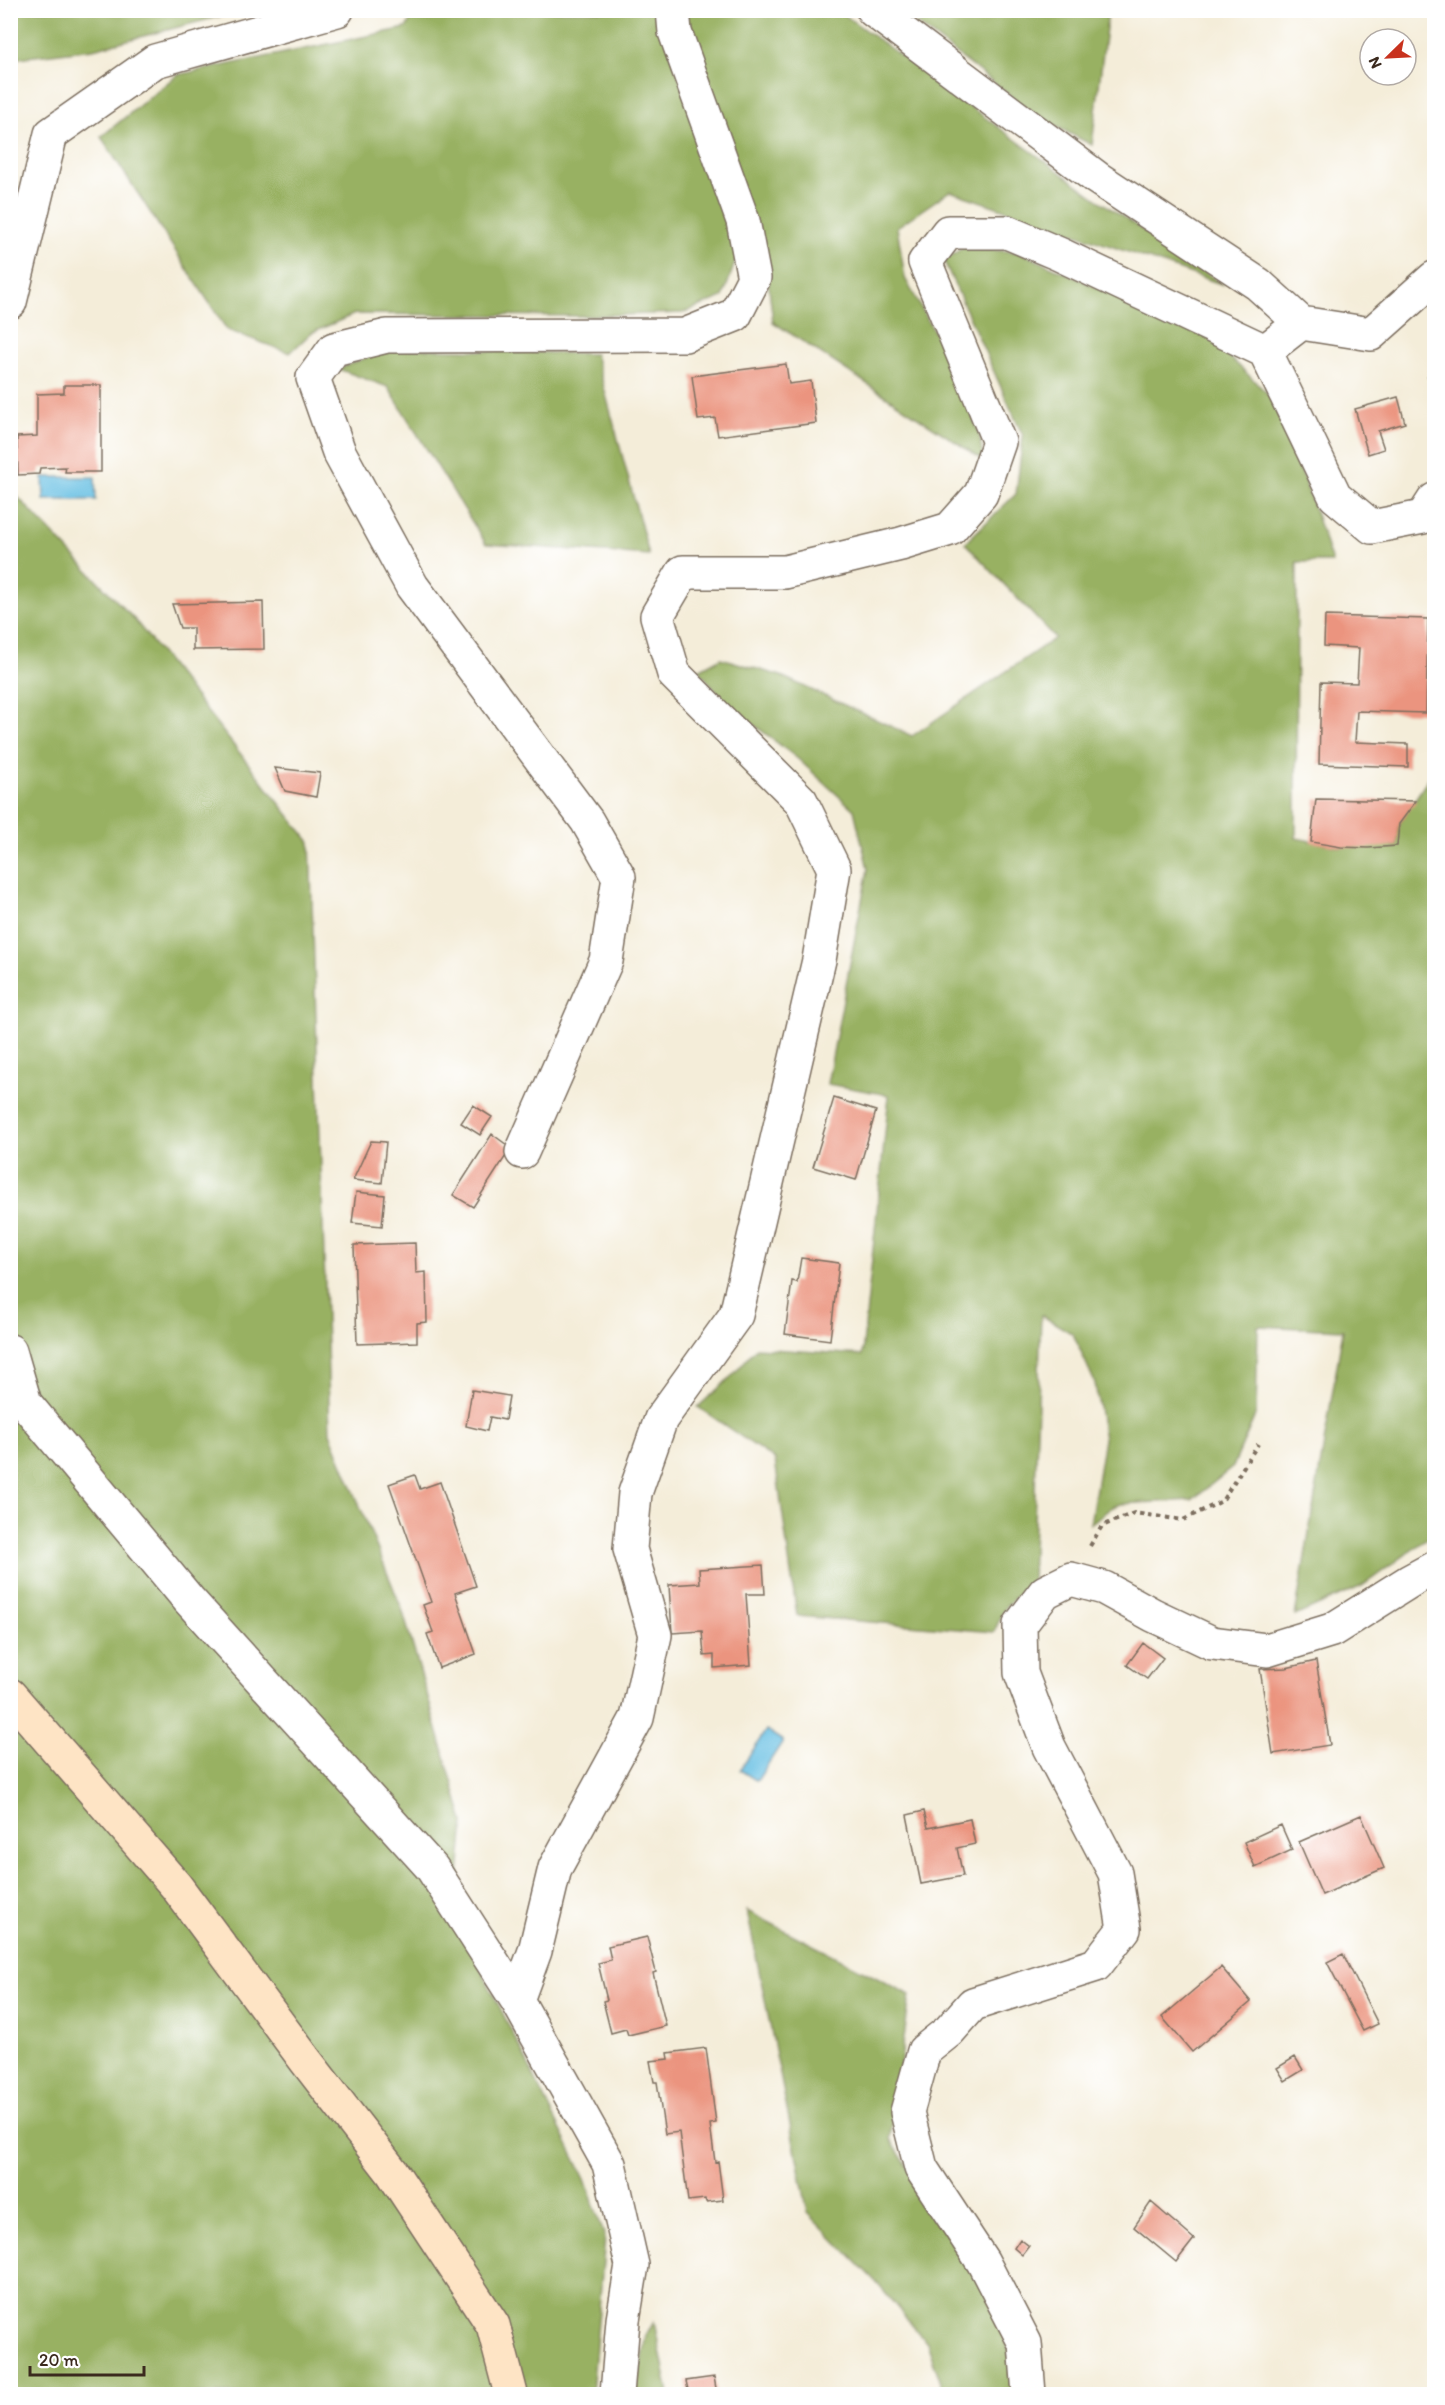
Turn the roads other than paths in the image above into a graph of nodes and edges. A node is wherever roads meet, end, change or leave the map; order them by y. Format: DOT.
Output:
graph roads {
  1 [pos="338,10"];
  2 [pos="673,10"];
  3 [pos="873,10"];
  4 [pos="1434,278"];
  5 [pos="10,302"];
  6 [pos="1301,323"];
  7 [pos="1265,351"];
  8 [pos="1434,500"];
  9 [pos="522,1152"];
  10 [pos="10,1351"];
  11 [pos="1434,1568"];
  12 [pos="10,1695"];
  13 [pos="517,2000"];
  14 [pos="511,2394"];
  15 [pos="617,2394"];
  16 [pos="1029,2394"];
  1 -- 5 [label="street"];
  2 -- 9 [label="street"];
  3 -- 6 [label="street"];
  4 -- 6 [label="street"];
  6 -- 7 [label="street"];
  7 -- 8 [label="street"];
  7 -- 13 [label="street"];
  10 -- 13 [label="street"];
  11 -- 16 [label="street"];
  12 -- 14 [label="main road"];
  13 -- 15 [label="street"];
}
